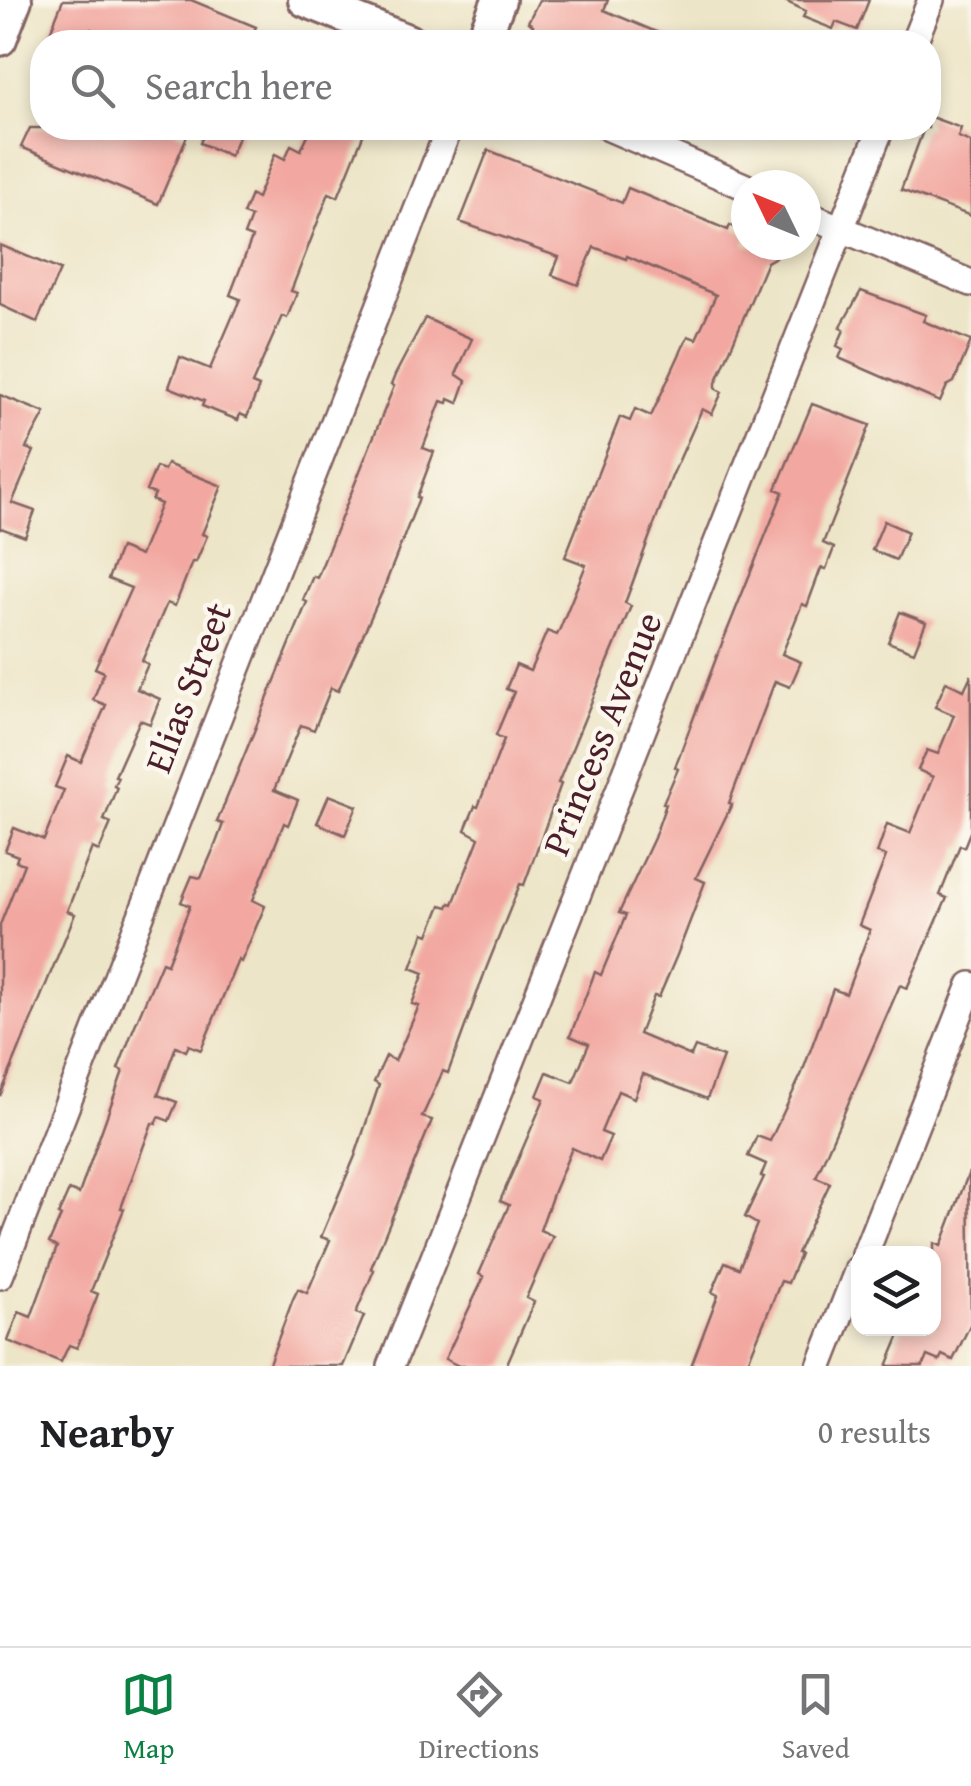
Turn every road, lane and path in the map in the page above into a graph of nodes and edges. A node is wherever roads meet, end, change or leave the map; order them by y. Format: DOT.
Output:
graph roads {
  1 [pos="15,0"];
  2 [pos="305,0"];
  3 [pos="498,0"];
  4 [pos="931,0"];
  5 [pos="380,30"];
  6 [pos="487,30"];
  7 [pos="919,30"];
  8 [pos="0,39"];
  9 [pos="444,140"];
  10 [pos="638,140"];
  11 [pos="875,140"];
  12 [pos="731,180"];
  13 [pos="821,221"];
  14 [pos="840,229"];
  15 [pos="971,283"];
  16 [pos="971,984"];
  17 [pos="867,1246"];
  18 [pos="0,1276"];
  19 [pos="851,1287"];
  20 [pos="391,1366"];
  21 [pos="820,1366"];
  1 -- 8 [label="street"];
  2 -- 5 [label="street"];
  3 -- 6 [label="street"];
  4 -- 7 [label="street"];
  9 -- 18 [label="street, Elias Street"];
  10 -- 12 [label="street"];
  11 -- 14 [label="street, Princess Avenue"];
  13 -- 14 [label="street"];
  14 -- 15 [label="street"];
  14 -- 20 [label="street, Princess Avenue"];
  16 -- 17 [label="street"];
  19 -- 21 [label="street"];
}
